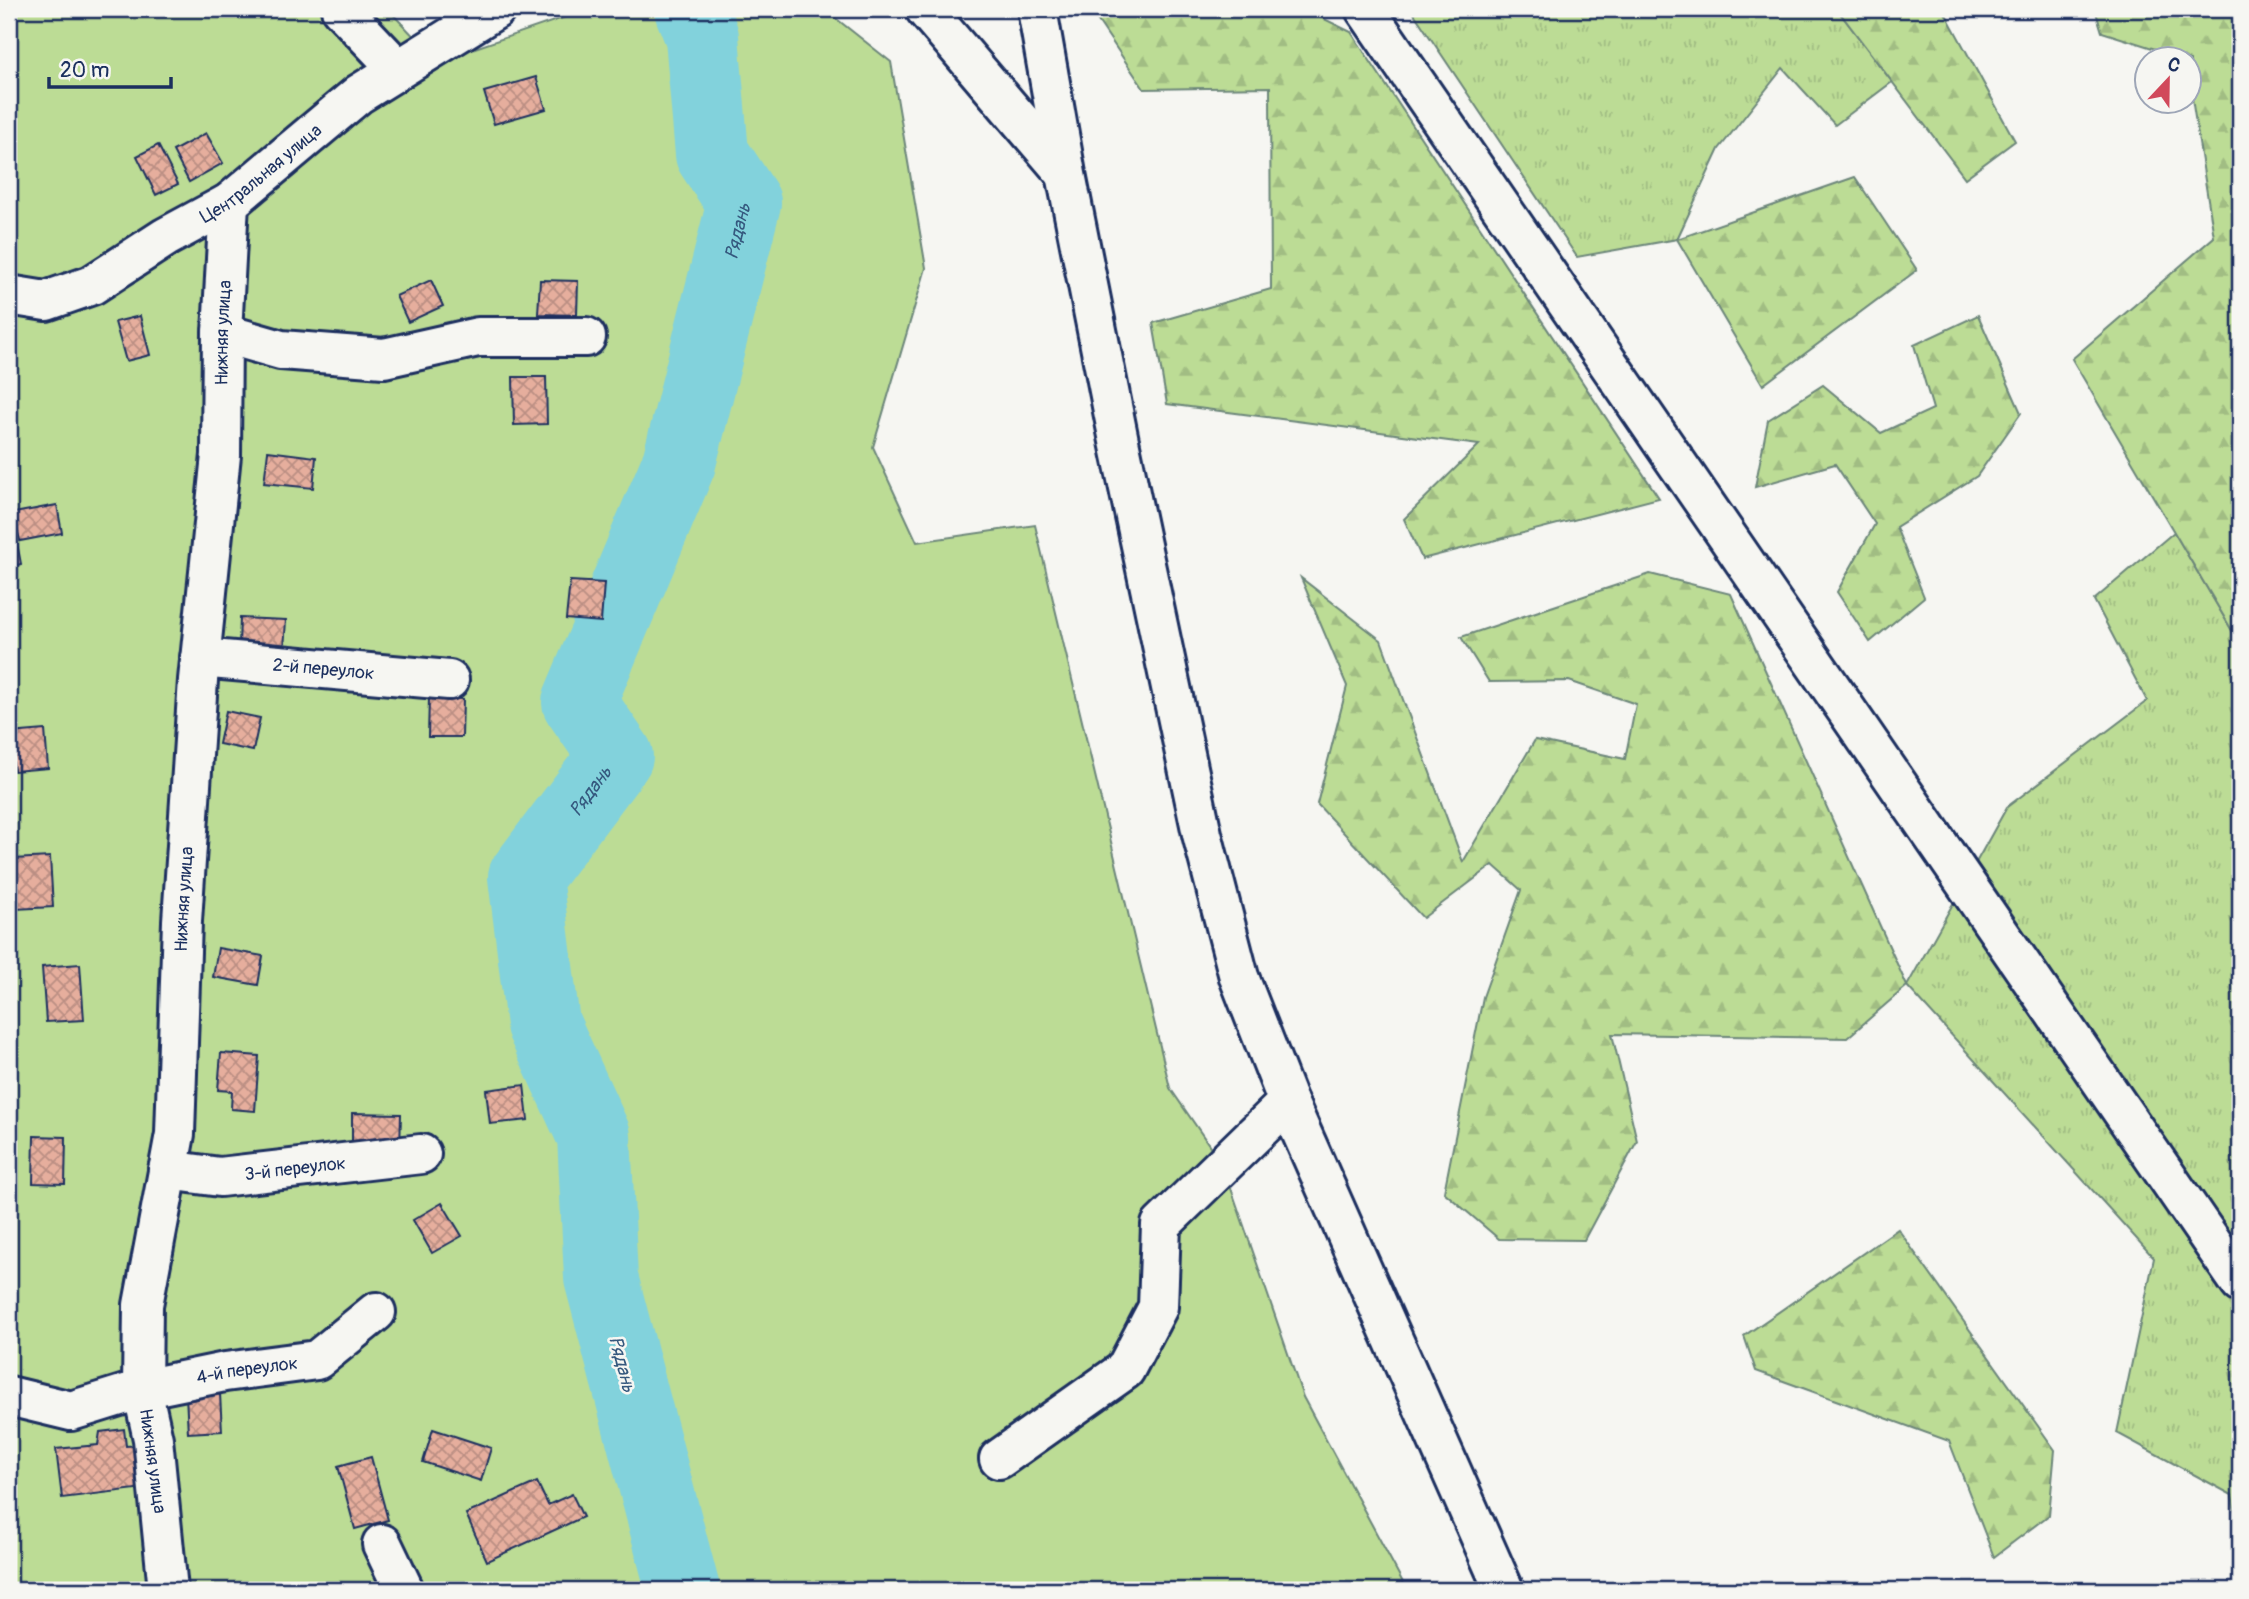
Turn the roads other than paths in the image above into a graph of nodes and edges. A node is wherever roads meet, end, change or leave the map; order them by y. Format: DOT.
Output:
graph roads {
  1 [pos="341,9"];
  2 [pos="496,9"];
  3 [pos="925,9"];
  4 [pos="1037,9"];
  5 [pos="1365,9"];
  6 [pos="398,69"];
  7 [pos="1066,174"];
  8 [pos="229,203"];
  9 [pos="9,295"];
  10 [pos="222,333"];
  11 [pos="586,337"];
  12 [pos="200,658"];
  13 [pos="449,680"];
  14 [pos="1288,1102"];
  15 [pos="421,1154"];
  16 [pos="169,1170"];
  17 [pos="2240,1283"];
  18 [pos="376,1311"];
  19 [pos="142,1389"];
  20 [pos="9,1396"];
  21 [pos="999,1459"];
  22 [pos="382,1544"];
  23 [pos="168,1590"];
  24 [pos="404,1590"];
  25 [pos="1504,1590"];
  1 -- 6 [label="street"];
  2 -- 6 [label="street, Центральная улица"];
  3 -- 7 [label="street"];
  4 -- 7 [label="street"];
  5 -- 17 [label="street"];
  6 -- 8 [label="street, Центральная улица"];
  7 -- 14 [label="street"];
  8 -- 9 [label="street, Центральная улица"];
  8 -- 10 [label="street, Нижняя улица"];
  10 -- 11 [label="street"];
  10 -- 12 [label="street, Нижняя улица"];
  12 -- 13 [label="street, 2-й переулок"];
  12 -- 16 [label="street, Нижняя улица"];
  14 -- 21 [label="street"];
  14 -- 25 [label="street"];
  15 -- 16 [label="street, 3-й переулок"];
  16 -- 19 [label="street, Нижняя улица"];
  18 -- 19 [label="street, 4-й переулок"];
  19 -- 20 [label="street, 4-й переулок"];
  19 -- 23 [label="street, Нижняя улица"];
  22 -- 24 [label="street"];
}
